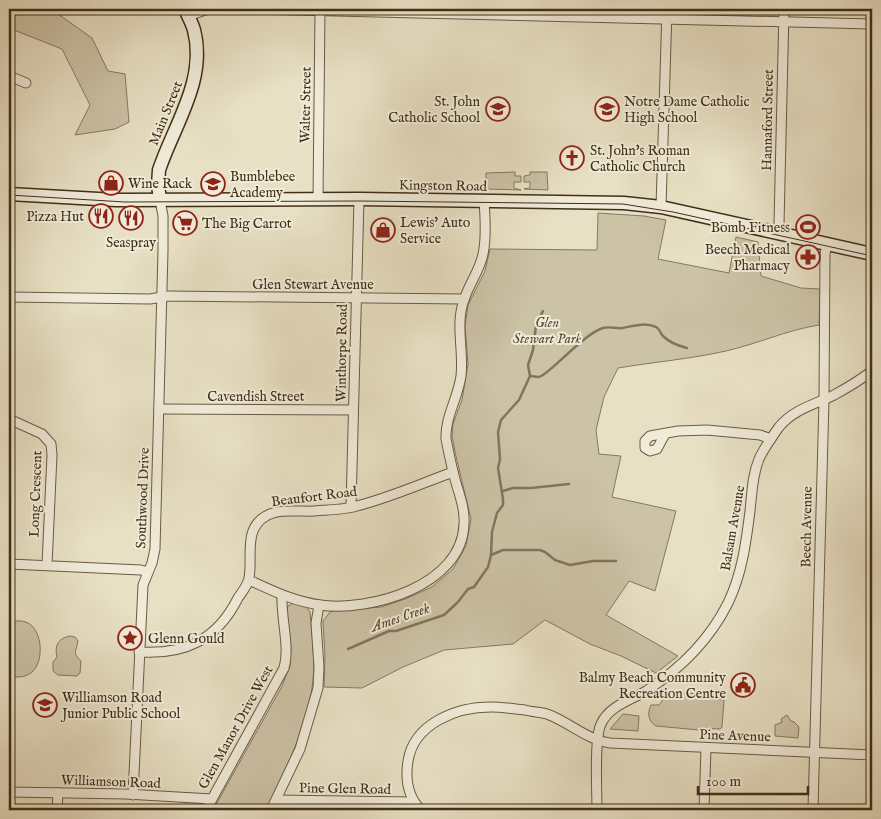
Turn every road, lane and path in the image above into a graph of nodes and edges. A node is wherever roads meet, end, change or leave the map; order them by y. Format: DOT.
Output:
graph roads {
  1 [pos="208,9"];
  2 [pos="253,9"];
  3 [pos="288,9"];
  4 [pos="668,9"];
  5 [pos="784,9"];
  6 [pos="422,10"];
  7 [pos="320,11"];
  8 [pos="186,12"];
  9 [pos="550,12"];
  10 [pos="667,19"];
  11 [pos="783,23"];
  12 [pos="872,24"];
  13 [pos="9,76"];
  14 [pos="26,83"];
  15 [pos="9,194"];
  16 [pos="318,199"];
  17 [pos="359,199"];
  18 [pos="160,200"];
  19 [pos="484,200"];
  20 [pos="661,207"];
  21 [pos="777,232"];
  22 [pos="827,244"];
  23 [pos="872,254"];
  24 [pos="9,297"];
  25 [pos="162,298"];
  26 [pos="356,298"];
  27 [pos="464,299"];
  28 [pos="872,371"];
  29 [pos="824,400"];
  30 [pos="159,409"];
  31 [pos="353,410"];
  32 [pos="9,420"];
  33 [pos="665,434"];
  34 [pos="771,439"];
  35 [pos="453,472"];
  36 [pos="351,507"];
  37 [pos="9,564"];
  38 [pos="47,565"];
  39 [pos="148,572"];
  40 [pos="249,580"];
  41 [pos="282,596"];
  42 [pos="318,605"];
  43 [pos="139,652"];
  44 [pos="598,740"];
  45 [pos="706,748"];
  46 [pos="814,751"];
  47 [pos="872,755"];
  48 [pos="9,792"];
  49 [pos="58,793"];
  50 [pos="133,795"];
  51 [pos="212,798"];
  52 [pos="276,800"];
  53 [pos="413,802"];
  54 [pos="57,810"];
  55 [pos="206,810"];
  56 [pos="271,810"];
  57 [pos="422,810"];
  58 [pos="597,810"];
  59 [pos="704,810"];
  60 [pos="813,810"];
  1 -- 8 [label="street"];
  2 -- 3 [label="street"];
  3 -- 7 [label="street"];
  4 -- 10 [label="street"];
  5 -- 11 [label="street, Hannaford Street"];
  6 -- 7 [label="street"];
  6 -- 9 [label="street"];
  7 -- 16 [label="street, Walter Street"];
  8 -- 18 [label="main road, Main Street"];
  9 -- 10 [label="street"];
  10 -- 11 [label="street"];
  10 -- 20 [label="street"];
  11 -- 12 [label="street"];
  11 -- 21 [label="street, Hannaford Street"];
  13 -- 14 [label="street"];
  15 -- 18 [label="main road, Kingston Road"];
  16 -- 17 [label="main road, Kingston Road"];
  16 -- 18 [label="main road, Kingston Road"];
  17 -- 19 [label="main road, Kingston Road"];
  17 -- 26 [label="street, Winthorpe Road"];
  18 -- 25 [label="street, Southwood Drive"];
  19 -- 20 [label="main road, Kingston Road"];
  19 -- 27 [label="street"];
  20 -- 21 [label="main road, Kingston Road"];
  21 -- 22 [label="main road, Kingston Road"];
  22 -- 23 [label="main road, Kingston Road"];
  22 -- 29 [label="street, Beech Avenue"];
  24 -- 25 [label="street, Glen Stewart Avenue"];
  25 -- 26 [label="street, Glen Stewart Avenue"];
  25 -- 30 [label="street, Southwood Drive"];
  26 -- 27 [label="street, Glen Stewart Avenue"];
  26 -- 31 [label="street, Winthorpe Road"];
  27 -- 35 [label="street"];
  28 -- 29 [label="street, Balsam Avenue"];
  29 -- 34 [label="street, Balsam Avenue"];
  29 -- 46 [label="street, Beech Avenue"];
  30 -- 31 [label="street, Cavendish Street"];
  30 -- 39 [label="street, Southwood Drive"];
  31 -- 36 [label="street, Winthorpe Road"];
  32 -- 38 [label="street, Long Crescent"];
  33 -- 34 [label="street"];
  34 -- 44 [label="street, Balsam Avenue"];
  35 -- 36 [label="street, Beaufort Road"];
  35 -- 42 [label="street"];
  36 -- 40 [label="street, Beaufort Road"];
  37 -- 38 [label="street"];
  38 -- 39 [label="street"];
  39 -- 43 [label="street, Southwood Drive"];
  40 -- 41 [label="street"];
  40 -- 43 [label="street, Beaufort Road"];
  41 -- 42 [label="street"];
  41 -- 51 [label="street, Glen Manor Drive West"];
  42 -- 52 [label="street"];
  43 -- 50 [label="street, Southwood Drive"];
  44 -- 45 [label="street, Pine Avenue"];
  44 -- 53 [label="street, Pine Avenue"];
  44 -- 58 [label="street, Balsam Avenue"];
  45 -- 46 [label="street, Pine Avenue"];
  45 -- 59 [label="street"];
  46 -- 47 [label="street, Pine Avenue"];
  46 -- 60 [label="street, Beech Avenue"];
  48 -- 49 [label="street, Williamson Road"];
  49 -- 50 [label="street, Williamson Road"];
  49 -- 54 [label="street"];
  50 -- 51 [label="street, Williamson Road"];
  51 -- 55 [label="street, Glen Manor Drive West"];
  52 -- 53 [label="street, Pine Glen Road"];
  52 -- 56 [label="street"];
  53 -- 57 [label="street"];
}
